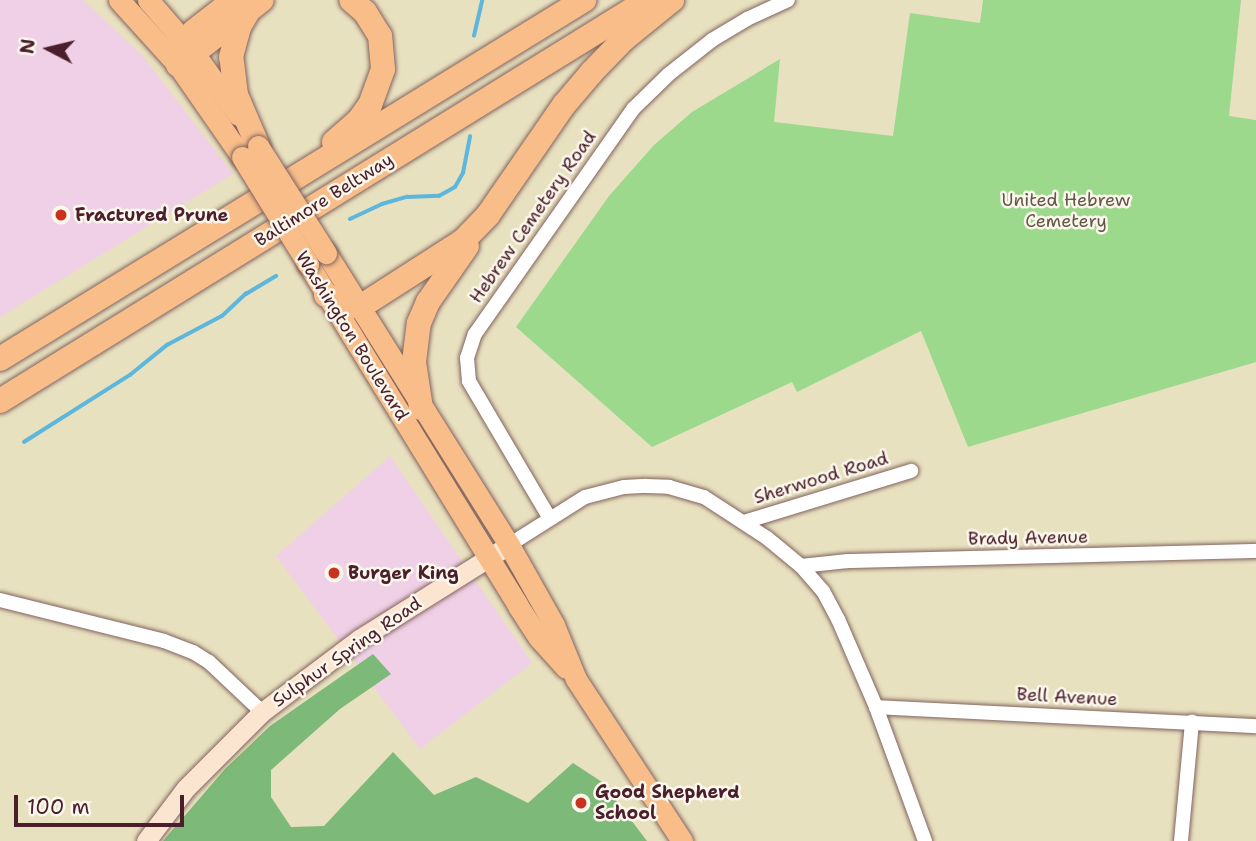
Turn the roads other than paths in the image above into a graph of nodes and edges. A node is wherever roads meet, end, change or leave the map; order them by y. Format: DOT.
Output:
graph roads {
  1 [pos="119,0"];
  2 [pos="148,0"];
  3 [pos="351,0"];
  4 [pos="584,0"];
  5 [pos="649,0"];
  6 [pos="672,0"];
  7 [pos="788,0"];
  8 [pos="248,4"];
  9 [pos="181,53"];
  10 [pos="250,151"];
  11 [pos="282,188"];
  12 [pos="488,215"];
  13 [pos="316,258"];
  14 [pos="326,295"];
  15 [pos="360,307"];
  16 [pos="0,359"];
  17 [pos="0,401"];
  18 [pos="421,408"];
  19 [pos="911,471"];
  20 [pos="549,517"];
  21 [pos="744,522"];
  22 [pos="509,545"];
  23 [pos="1256,551"];
  24 [pos="489,558"];
  25 [pos="801,566"];
  26 [pos="0,600"];
  27 [pos="576,679"];
  28 [pos="876,706"];
  29 [pos="262,712"];
  30 [pos="1192,722"];
  31 [pos="1256,726"];
  32 [pos="146,841"];
  33 [pos="682,841"];
  34 [pos="925,841"];
  35 [pos="1181,841"];
  1 -- 9 [label="main road, Washington Boulevard"];
  2 -- 9 [label="main road, Washington Boulevard"];
  3 -- 11 [label="highway"];
  4 -- 11 [label="highway, Baltimore Beltway"];
  5 -- 17 [label="highway, Baltimore Beltway"];
  6 -- 12 [label="highway"];
  7 -- 20 [label="street, Hebrew Cemetery Road"];
  8 -- 9 [label="highway"];
  8 -- 10 [label="highway"];
  9 -- 10 [label="main road, Washington Boulevard"];
  10 -- 13 [label="main road, Washington Boulevard, bridge"];
  11 -- 16 [label="highway, Baltimore Beltway"];
  12 -- 15 [label="highway"];
  12 -- 18 [label="highway"];
  13 -- 14 [label="main road, Washington Boulevard"];
  13 -- 15 [label="main road, Washington Boulevard"];
  14 -- 15 [label="highway"];
  14 -- 24 [label="main road, Washington Boulevard"];
  15 -- 18 [label="main road, Washington Boulevard"];
  18 -- 22 [label="main road, Washington Boulevard"];
  19 -- 21 [label="street, Sherwood Road"];
  20 -- 21 [label="street"];
  20 -- 22 [label="street"];
  21 -- 25 [label="street"];
  22 -- 24 [label="main road, Sulphur Spring Road"];
  22 -- 27 [label="main road, Washington Boulevard"];
  23 -- 25 [label="street, Brady Avenue"];
  24 -- 27 [label="main road, Washington Boulevard"];
  24 -- 29 [label="main road, Sulphur Spring Road"];
  25 -- 28 [label="street"];
  26 -- 29 [label="street"];
  27 -- 33 [label="main road, Washington Boulevard"];
  28 -- 30 [label="street, Bell Avenue"];
  28 -- 34 [label="street"];
  29 -- 32 [label="main road, Sulphur Spring Road"];
  30 -- 31 [label="street, Bell Avenue"];
  30 -- 35 [label="street"];
}
